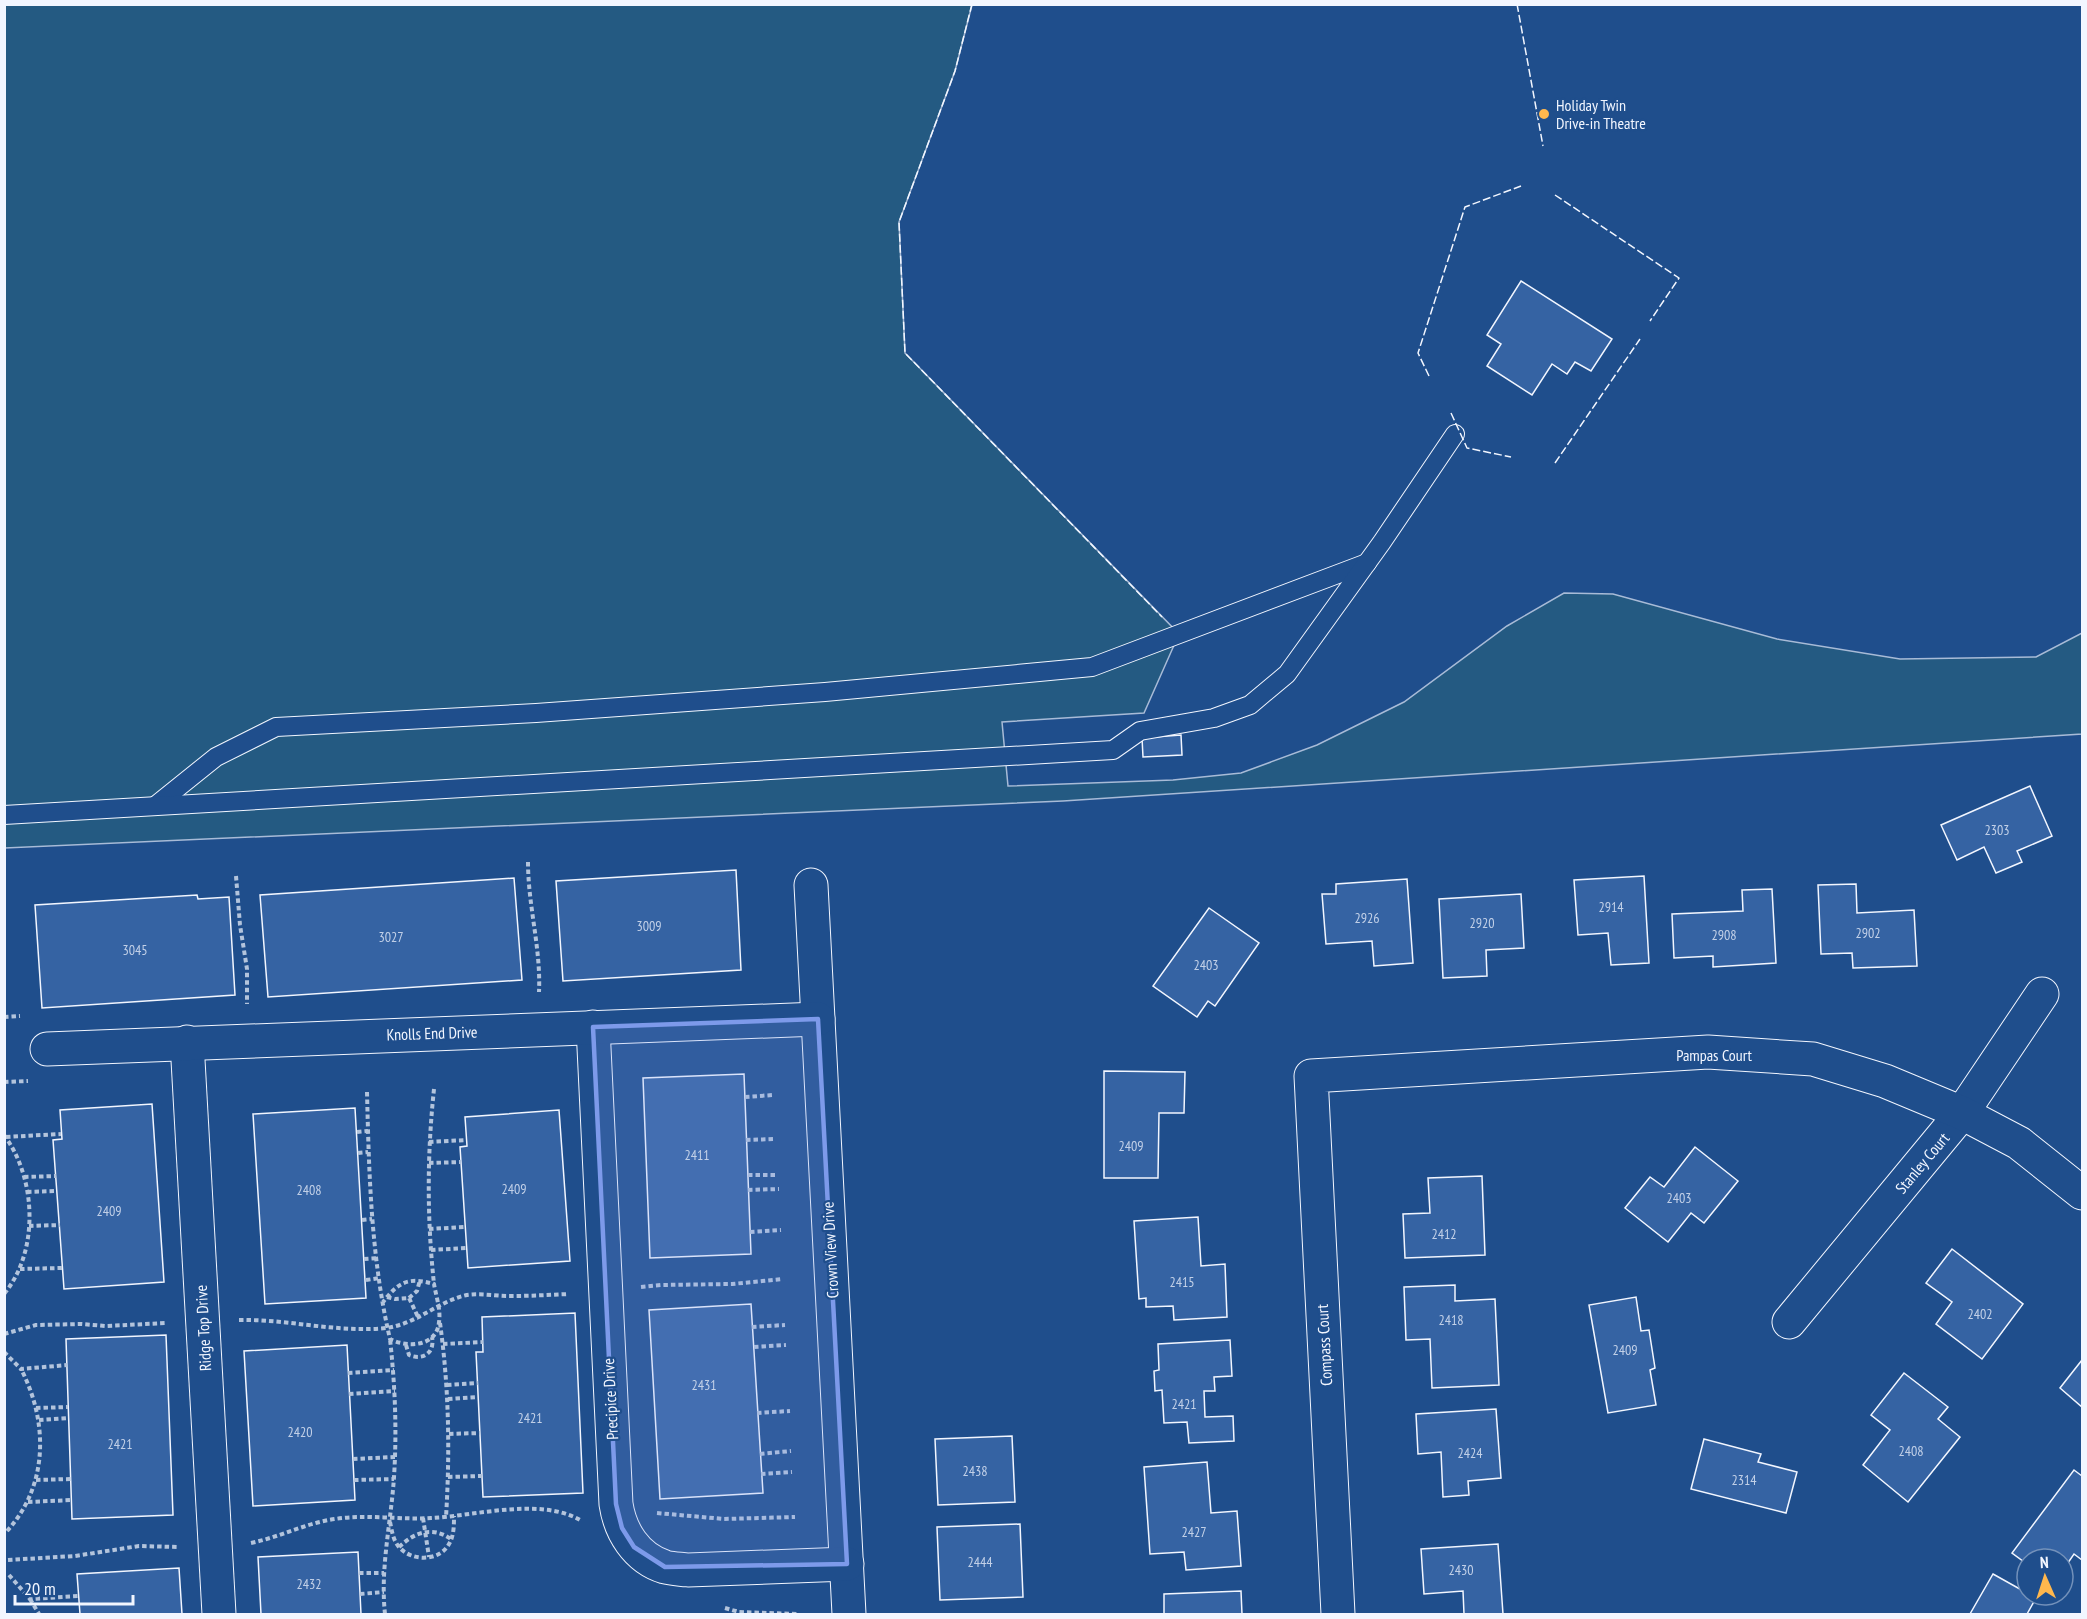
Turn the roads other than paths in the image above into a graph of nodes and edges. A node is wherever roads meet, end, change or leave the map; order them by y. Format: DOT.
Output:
graph roads {
  1 [pos="1455,434"];
  2 [pos="1367,563"];
  3 [pos="155,806"];
  4 [pos="4,815"];
  5 [pos="811,885"];
  6 [pos="2042,994"];
  7 [pos="818,1019"];
  8 [pos="593,1027"];
  9 [pos="187,1042"];
  10 [pos="47,1048"];
  11 [pos="1311,1076"];
  12 [pos="1962,1113"];
  13 [pos="2082,1193"];
  14 [pos="1790,1322"];
  15 [pos="847,1564"];
  16 [pos="219,1614"];
  17 [pos="849,1614"];
  18 [pos="1338,1614"];
  1 -- 2 [label="lane"];
  2 -- 3 [label="lane"];
  2 -- 3 [label="lane"];
  3 -- 4 [label="lane"];
  5 -- 7 [label="street, Crown View Drive"];
  6 -- 12 [label="street, Stanley Court"];
  7 -- 8 [label="street, Knolls End Drive"];
  7 -- 15 [label="street, Crown View Drive"];
  8 -- 9 [label="street, Knolls End Drive"];
  8 -- 15 [label="street, Precipice Drive"];
  9 -- 10 [label="street, Knolls End Drive"];
  9 -- 16 [label="street, Ridge Top Drive"];
  11 -- 12 [label="street, Pampas Court"];
  11 -- 18 [label="street, Compass Court"];
  12 -- 13 [label="street, Pampas Court"];
  12 -- 14 [label="street, Stanley Court"];
  15 -- 17 [label="street, Crown View Drive"];
}
